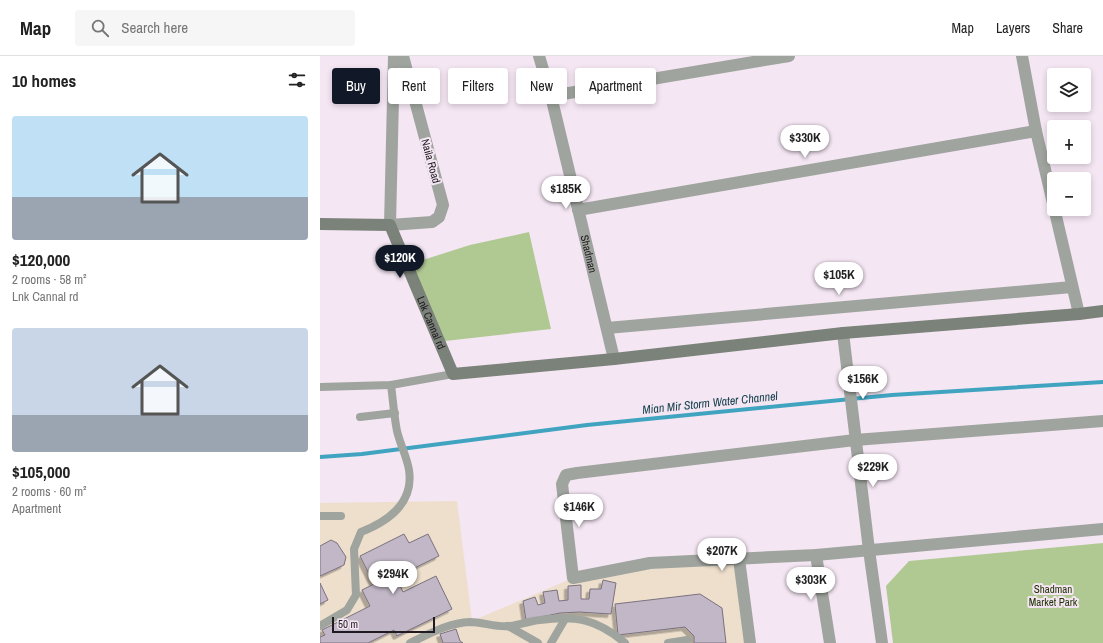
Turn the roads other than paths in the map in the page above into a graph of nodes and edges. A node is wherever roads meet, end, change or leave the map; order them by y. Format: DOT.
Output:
graph roads {
  1 [pos="394,56"];
  2 [pos="403,56"];
  3 [pos="539,56"];
  4 [pos="789,56"];
  5 [pos="1022,56"];
  6 [pos="543,68"];
  7 [pos="567,93"];
  8 [pos="553,104"];
  9 [pos="1036,131"];
  10 [pos="578,210"];
  11 [pos="320,224"];
  12 [pos="390,225"];
  13 [pos="1072,287"];
  14 [pos="1103,311"];
  15 [pos="1079,314"];
  16 [pos="607,328"];
  17 [pos="843,334"];
  18 [pos="614,359"];
  19 [pos="454,374"];
  20 [pos="391,385"];
  21 [pos="320,387"];
  22 [pos="395,413"];
  23 [pos="360,417"];
  24 [pos="1103,421"];
  25 [pos="856,440"];
  26 [pos="320,516"];
  27 [pos="341,516"];
  28 [pos="1103,529"];
  29 [pos="869,550"];
  30 [pos="816,555"];
  31 [pos="739,559"];
  32 [pos="565,619"];
  33 [pos="320,626"];
  34 [pos="508,626"];
  35 [pos="687,640"];
  36 [pos="410,643"];
  37 [pos="538,643"];
  38 [pos="551,643"];
  39 [pos="625,643"];
  40 [pos="668,643"];
  41 [pos="750,643"];
  42 [pos="830,643"];
  43 [pos="882,643"];
  1 -- 12 [label="street"];
  2 -- 12 [label="street, Naila Road"];
  3 -- 6 [label="street, Shadman"];
  4 -- 7 [label="street"];
  5 -- 9 [label="street"];
  8 -- 10 [label="street, Shadman"];
  9 -- 10 [label="street"];
  9 -- 13 [label="street"];
  10 -- 16 [label="street, Shadman"];
  11 -- 12 [label="street"];
  12 -- 19 [label="street, Lnk Cannal rd"];
  13 -- 15 [label="street"];
  13 -- 16 [label="street"];
  14 -- 15 [label="street"];
  15 -- 17 [label="street"];
  16 -- 18 [label="street, Shadman"];
  17 -- 18 [label="street"];
  17 -- 25 [label="street"];
  18 -- 19 [label="street"];
  19 -- 20 [label="lane"];
  20 -- 21 [label="lane"];
  20 -- 22 [label="lane"];
  22 -- 23 [label="lane"];
  22 -- 33 [label="lane"];
  24 -- 25 [label="street"];
  25 -- 29 [label="street"];
  25 -- 31 [label="street"];
  26 -- 27 [label="lane"];
  28 -- 29 [label="street"];
  29 -- 30 [label="street"];
  29 -- 43 [label="street"];
  30 -- 31 [label="street"];
  30 -- 42 [label="street"];
  31 -- 41 [label="street"];
  32 -- 34 [label="lane"];
  32 -- 38 [label="lane"];
  32 -- 39 [label="lane"];
  34 -- 36 [label="lane"];
  34 -- 37 [label="lane"];
  35 -- 40 [label="lane"];
}
